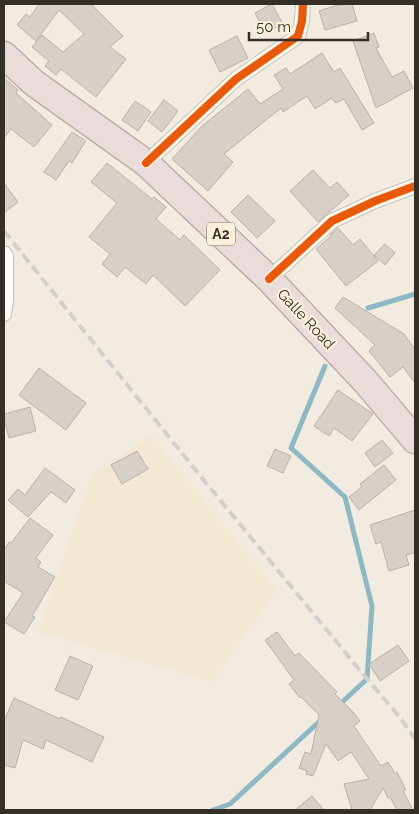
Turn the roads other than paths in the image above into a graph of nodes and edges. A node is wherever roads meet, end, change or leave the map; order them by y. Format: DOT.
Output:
graph roads {
  1 [pos="303,4"];
  2 [pos="4,55"];
  3 [pos="146,162"];
  4 [pos="415,186"];
  5 [pos="4,253"];
  6 [pos="269,279"];
  7 [pos="4,314"];
  8 [pos="415,440"];
  1 -- 3 [label="street"];
  2 -- 3 [label="highway, Galle Road / A2"];
  3 -- 6 [label="highway, Galle Road / A2"];
  4 -- 6 [label="street"];
  5 -- 7 [label="street"];
  6 -- 8 [label="highway, Galle Road / A2"];
}
